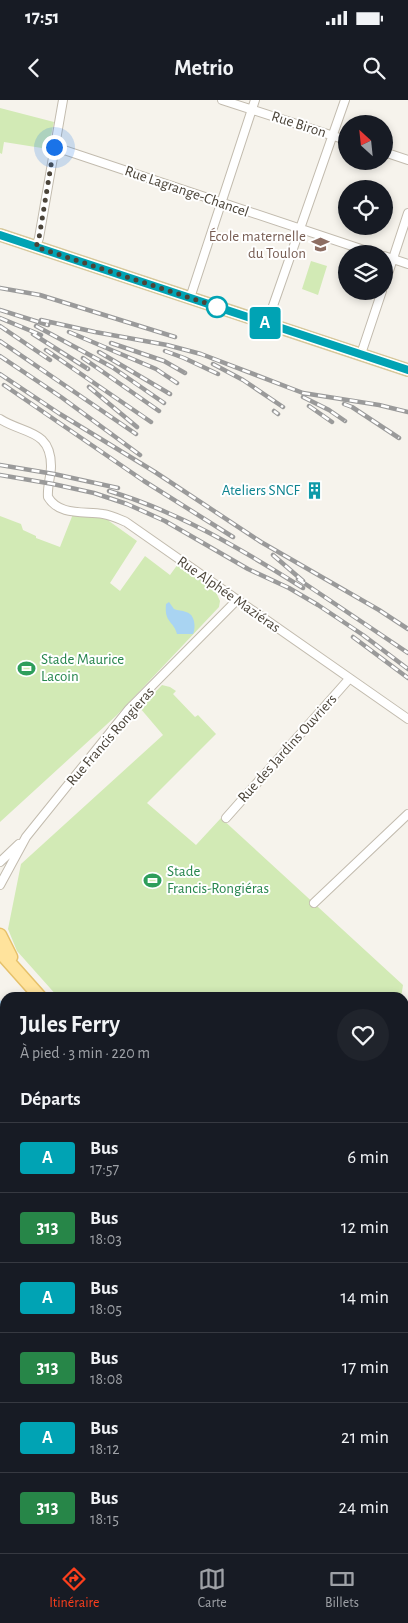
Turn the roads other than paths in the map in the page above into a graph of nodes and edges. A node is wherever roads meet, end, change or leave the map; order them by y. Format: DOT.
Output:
graph roads {
  1 [pos="63,100"];
  2 [pos="222,100"];
  3 [pos="255,100"];
  4 [pos="345,100"];
  5 [pos="252,109"];
  6 [pos="333,135"];
  7 [pos="338,137"];
  8 [pos="54,147"];
  9 [pos="393,155"];
  10 [pos="408,160"];
  11 [pos="221,203"];
  12 [pos="408,213"];
  13 [pos="300,228"];
  14 [pos="0,235"];
  15 [pos="350,245"];
  16 [pos="36,247"];
  17 [pos="393,259"];
  18 [pos="408,264"];
  19 [pos="190,298"];
  20 [pos="379,300"];
  21 [pos="267,323"];
  22 [pos="361,354"];
  23 [pos="408,370"];
  24 [pos="0,419"];
  25 [pos="238,600"];
  26 [pos="349,679"];
  27 [pos="408,719"];
  28 [pos="408,814"];
  29 [pos="226,818"];
  30 [pos="26,838"];
  31 [pos="0,862"];
  32 [pos="0,885"];
  33 [pos="314,903"];
  34 [pos="0,935"];
  35 [pos="0,952"];
  36 [pos="26,980"];
  37 [pos="36,992"];
  1 -- 8 [label="street"];
  2 -- 5 [label="street, Rue Biron"];
  3 -- 5 [label="street"];
  4 -- 6 [label="street"];
  5 -- 6 [label="street, Rue Biron"];
  5 -- 11 [label="street"];
  6 -- 7 [label="street, Rue Biron"];
  6 -- 13 [label="street"];
  8 -- 11 [label="street, Rue Lagrange-Chancel"];
  8 -- 16 [label="street"];
  9 -- 10 [label="street"];
  11 -- 13 [label="street, Rue Lagrange-Chancel"];
  11 -- 19 [label="street"];
  12 -- 17 [label="street"];
  13 -- 15 [label="street, Rue Lagrange-Chancel"];
  13 -- 21 [label="street"];
  14 -- 16 [label="main road"];
  16 -- 19 [label="main road"];
  17 -- 18 [label="street"];
  19 -- 21 [label="main road"];
  20 -- 22 [label="street"];
  21 -- 22 [label="main road"];
  22 -- 23 [label="main road"];
  24 -- 25 [label="street, Rue Alphée Maziéras"];
  25 -- 26 [label="street, Rue Alphée Maziéras"];
  25 -- 30 [label="street, Rue Francis Rongieras"];
  26 -- 27 [label="street, Rue Alphée Maziéras"];
  26 -- 29 [label="street, Rue des Jardins Ouvriers"];
  28 -- 33 [label="street"];
  30 -- 31 [label="street"];
  30 -- 32 [label="street, Rue Francis Rongieras"];
  34 -- 36 [label="main road"];
  35 -- 36 [label="main road"];
  36 -- 37 [label="main road"];
}
